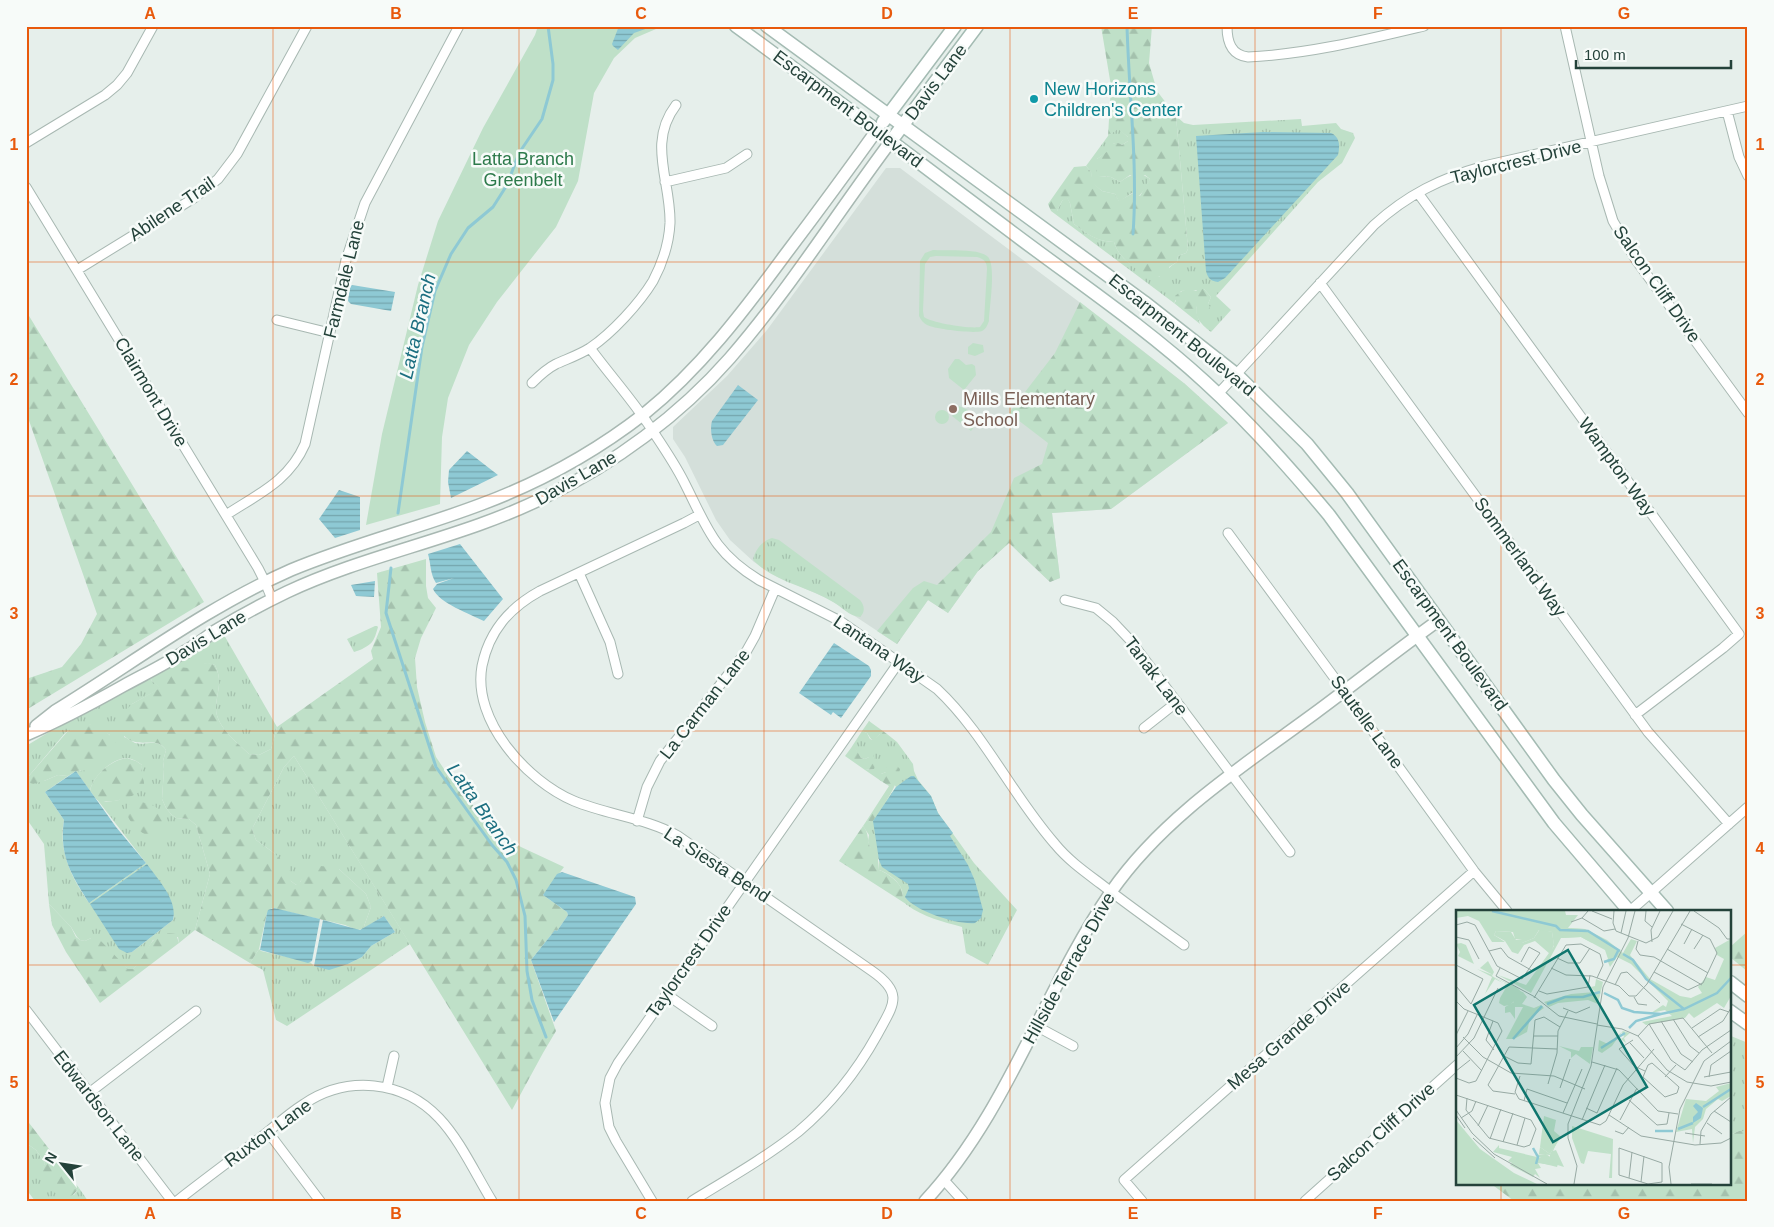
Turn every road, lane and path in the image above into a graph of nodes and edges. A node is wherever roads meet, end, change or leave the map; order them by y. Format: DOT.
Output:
graph roads {
  1 [pos="153,26"];
  2 [pos="307,26"];
  3 [pos="459,26"];
  4 [pos="736,26"];
  5 [pos="767,26"];
  6 [pos="955,26"];
  7 [pos="977,26"];
  8 [pos="1227,26"];
  9 [pos="1424,26"];
  10 [pos="1565,26"];
  11 [pos="676,105"];
  12 [pos="1748,106"];
  13 [pos="1727,111"];
  14 [pos="888,116"];
  15 [pos="903,126"];
  16 [pos="877,130"];
  17 [pos="892,141"];
  18 [pos="26,143"];
  19 [pos="1591,143"];
  20 [pos="747,154"];
  21 [pos="1748,176"];
  22 [pos="666,182"];
  23 [pos="26,187"];
  24 [pos="1418,193"];
  25 [pos="77,270"];
  26 [pos="1320,283"];
  27 [pos="277,320"];
  28 [pos="330,333"];
  29 [pos="590,348"];
  30 [pos="1237,375"];
  31 [pos="532,384"];
  32 [pos="1218,394"];
  33 [pos="1748,413"];
  34 [pos="642,415"];
  35 [pos="652,430"];
  36 [pos="226,515"];
  37 [pos="699,515"];
  38 [pos="1228,533"];
  39 [pos="579,573"];
  40 [pos="266,582"];
  41 [pos="775,589"];
  42 [pos="272,600"];
  43 [pos="1065,600"];
  44 [pos="1439,620"];
  45 [pos="1416,636"];
  46 [pos="899,662"];
  47 [pos="618,674"];
  48 [pos="1344,691"];
  49 [pos="1177,702"];
  50 [pos="1635,715"];
  51 [pos="1144,728"];
  52 [pos="26,734"];
  53 [pos="1230,774"];
  54 [pos="1748,807"];
  55 [pos="637,821"];
  56 [pos="1729,824"];
  57 [pos="1290,852"];
  58 [pos="1474,871"];
  59 [pos="744,882"];
  60 [pos="1111,892"];
  61 [pos="1651,892"];
  62 [pos="1506,910"];
  63 [pos="1629,910"];
  64 [pos="1631,910"];
  65 [pos="1666,910"];
  66 [pos="1184,945"];
  67 [pos="1732,984"];
  68 [pos="666,994"];
  69 [pos="1748,996"];
  70 [pos="26,1010"];
  71 [pos="196,1011"];
  72 [pos="1732,1012"];
  73 [pos="1748,1024"];
  74 [pos="712,1026"];
  75 [pos="1036,1026"];
  76 [pos="1073,1046"];
  77 [pos="394,1056"];
  78 [pos="1456,1066"];
  79 [pos="387,1087"];
  80 [pos="89,1093"];
  81 [pos="268,1132"];
  82 [pos="943,1179"];
  83 [pos="172,1201"];
  84 [pos="177,1201"];
  85 [pos="320,1201"];
  86 [pos="492,1201"];
  87 [pos="652,1201"];
  88 [pos="692,1201"];
  89 [pos="925,1201"];
  90 [pos="962,1201"];
  91 [pos="1142,1201"];
  92 [pos="1305,1201"];
  1 -- 18 [label="street"];
  2 -- 25 [label="street, Abilene Trail"];
  3 -- 28 [label="street, Farmdale Lane"];
  4 -- 16 [label="main road, Escarpment Boulevard"];
  5 -- 14 [label="main road, Escarpment Boulevard"];
  6 -- 14 [label="main road, Davis Lane"];
  7 -- 15 [label="main road, Davis Lane"];
  8 -- 9 [label="street"];
  10 -- 19 [label="street, Salcon Cliff Drive"];
  11 -- 22 [label="street"];
  12 -- 13 [label="street, Taylorcrest Drive"];
  13 -- 19 [label="street, Taylorcrest Drive"];
  13 -- 21 [label="street"];
  14 -- 15 [label="main road, Escarpment Boulevard"];
  14 -- 16 [label="main road, Davis Lane"];
  15 -- 17 [label="main road, Davis Lane"];
  15 -- 30 [label="main road, Escarpment Boulevard"];
  16 -- 17 [label="main road, Escarpment Boulevard"];
  16 -- 34 [label="street, Davis Lane"];
  17 -- 32 [label="main road, Escarpment Boulevard"];
  17 -- 35 [label="street, Davis Lane"];
  19 -- 24 [label="street, Taylorcrest Drive"];
  19 -- 33 [label="street, Salcon Cliff Drive"];
  20 -- 22 [label="street"];
  22 -- 29 [label="street"];
  23 -- 25 [label="street, Clairmont Drive"];
  24 -- 26 [label="street, Taylorcrest Drive"];
  24 -- 50 [label="street, Wampton Way"];
  25 -- 36 [label="street, Clairmont Drive"];
  26 -- 30 [label="street, Taylorcrest Drive"];
  26 -- 50 [label="street, Sommerland Way"];
  27 -- 28 [label="street"];
  28 -- 36 [label="street, Farmdale Lane"];
  29 -- 31 [label="street"];
  29 -- 34 [label="street, Lantana Way"];
  30 -- 32 [label="street, Taylorcrest Drive"];
  30 -- 44 [label="main road, Escarpment Boulevard"];
  32 -- 45 [label="main road, Escarpment Boulevard"];
  34 -- 35 [label="street, Lantana Way"];
  34 -- 40 [label="street, Davis Lane"];
  35 -- 37 [label="street, Lantana Way"];
  35 -- 42 [label="street, Davis Lane"];
  36 -- 40 [label="street, Clairmont Drive"];
  37 -- 39 [label="street, La Siesta Bend"];
  37 -- 41 [label="street, Lantana Way"];
  38 -- 48 [label="street, Sautelle Lane"];
  39 -- 47 [label="street"];
  39 -- 55 [label="street, La Siesta Bend"];
  40 -- 42 [label="street, Clairmont Drive"];
  40 -- 52 [label="street, Davis Lane"];
  41 -- 46 [label="street, Lantana Way"];
  41 -- 55 [label="street, La Carman Lane"];
  42 -- 52 [label="street, Davis Lane"];
  43 -- 49 [label="street, Tanak Lane"];
  44 -- 45 [label="street, Hillside Terrace Drive"];
  44 -- 61 [label="main road, Escarpment Boulevard"];
  45 -- 48 [label="street, Hillside Terrace Drive"];
  45 -- 63 [label="main road, Escarpment Boulevard"];
  46 -- 59 [label="street, Taylorcrest Drive"];
  46 -- 60 [label="street, Lantana Way"];
  48 -- 53 [label="street, Hillside Terrace Drive"];
  48 -- 58 [label="street, Sautelle Lane"];
  49 -- 51 [label="street"];
  49 -- 53 [label="street, Tanak Lane"];
  50 -- 56 [label="street, Sommerland Way"];
  53 -- 57 [label="street, Tanak Lane"];
  53 -- 60 [label="street, Hillside Terrace Drive"];
  54 -- 56 [label="street"];
  55 -- 59 [label="street, La Siesta Bend"];
  56 -- 61 [label="street"];
  58 -- 62 [label="street, Sautelle Lane"];
  58 -- 91 [label="street, Mesa Grande Drive"];
  59 -- 68 [label="street, Taylorcrest Drive"];
  59 -- 88 [label="street, La Siesta Bend"];
  60 -- 66 [label="street, Lantana Way"];
  60 -- 75 [label="street, Hillside Terrace Drive"];
  61 -- 64 [label="street"];
  61 -- 65 [label="main road, Escarpment Boulevard"];
  67 -- 69 [label="main road"];
  68 -- 74 [label="street"];
  68 -- 87 [label="street, Taylorcrest Drive"];
  70 -- 80 [label="street, Edwardson Lane"];
  71 -- 80 [label="street"];
  72 -- 73 [label="main road"];
  75 -- 76 [label="street"];
  75 -- 82 [label="street, Hillside Terrace Drive"];
  77 -- 79 [label="street"];
  78 -- 92 [label="street, Salcon Cliff Drive"];
  79 -- 81 [label="street, Ruxton Lane"];
  79 -- 86 [label="street, Ruxton Lane"];
  80 -- 83 [label="street, Edwardson Lane"];
  81 -- 84 [label="street, Ruxton Lane"];
  81 -- 85 [label="street"];
  82 -- 89 [label="street, Hillside Terrace Drive"];
  82 -- 90 [label="street"];
}
